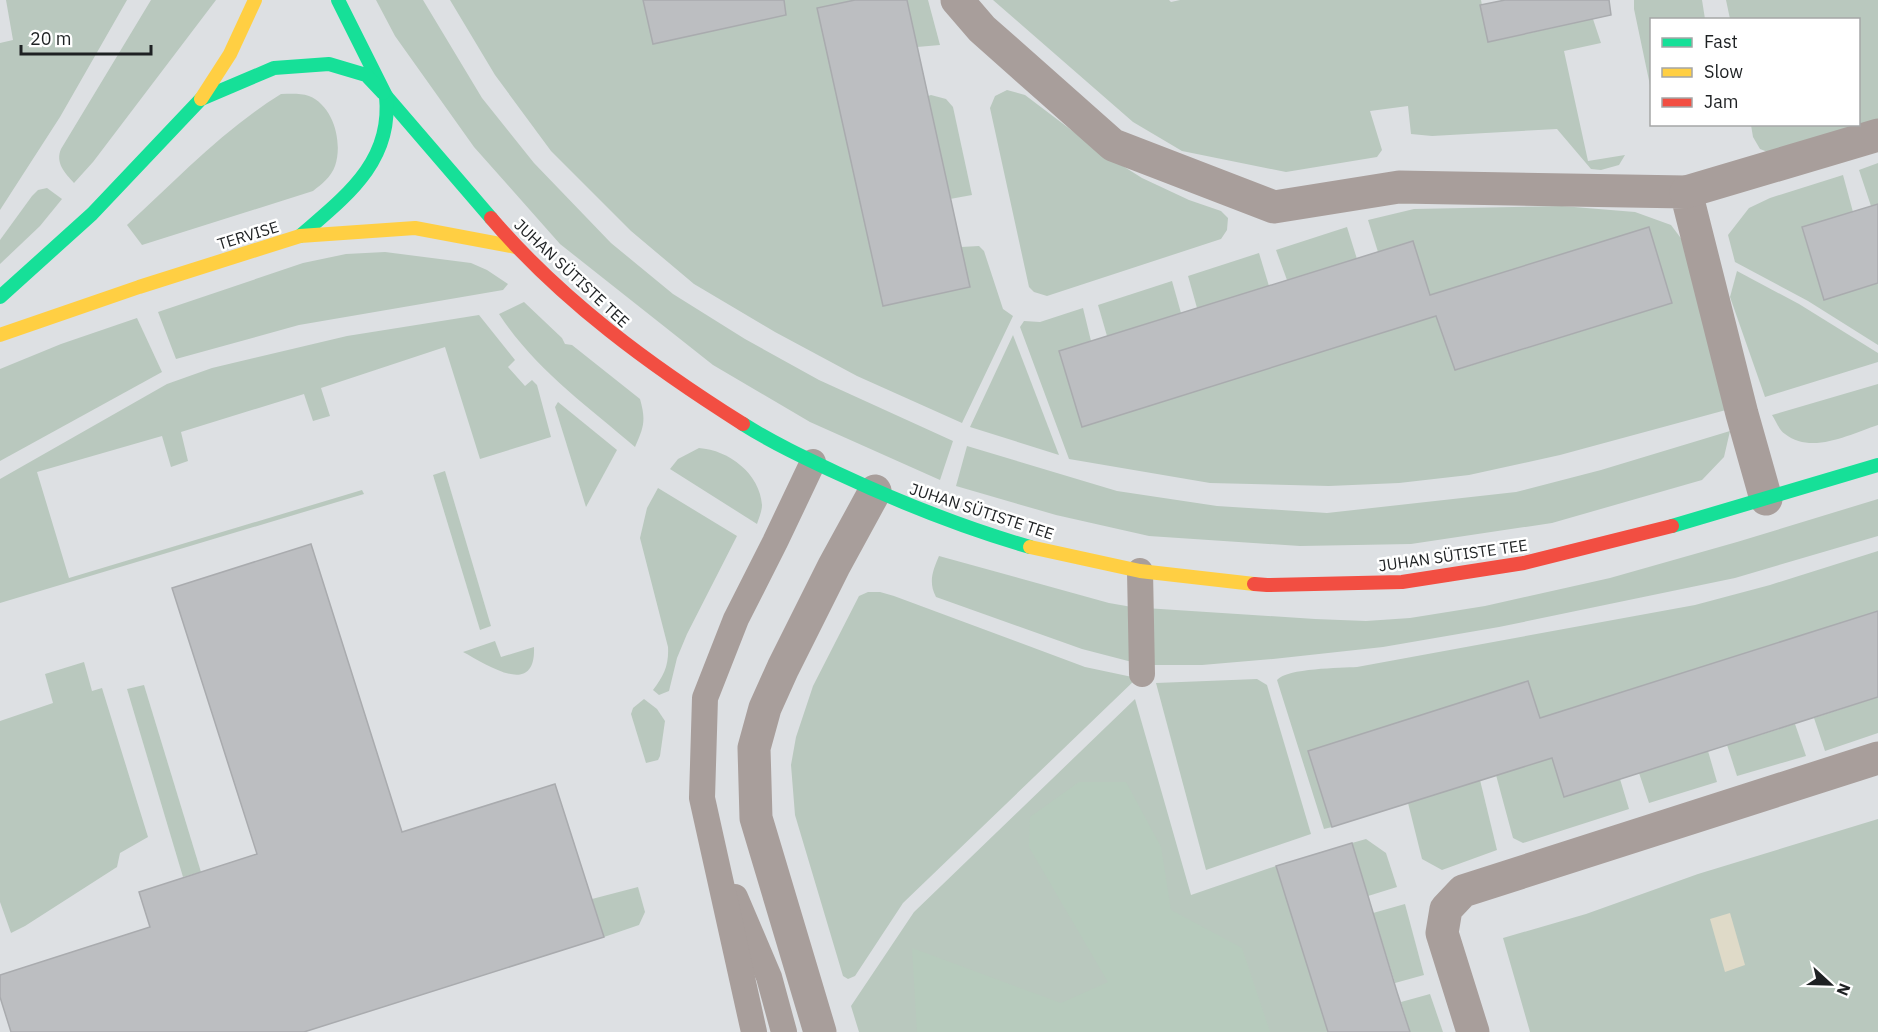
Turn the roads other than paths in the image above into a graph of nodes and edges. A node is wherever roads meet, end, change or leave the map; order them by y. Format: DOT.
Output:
graph roads {
  1 [pos="255,0"];
  2 [pos="338,0"];
  3 [pos="957,0"];
  4 [pos="386,96"];
  5 [pos="201,99"];
  6 [pos="1878,135"];
  7 [pos="1686,192"];
  8 [pos="300,236"];
  9 [pos="516,247"];
  10 [pos="0,297"];
  11 [pos="0,335"];
  12 [pos="813,462"];
  13 [pos="1878,465"];
  14 [pos="874,491"];
  15 [pos="1766,499"];
  16 [pos="1140,571"];
  17 [pos="1142,674"];
  18 [pos="1878,758"];
  19 [pos="709,833"];
  20 [pos="754,1032"];
  21 [pos="784,1032"];
  22 [pos="820,1032"];
  23 [pos="1473,1032"];
  1 -- 5 [label="street"];
  2 -- 4 [label="street, JUHAN SÜTISTE TEE"];
  3 -- 7 [label="street"];
  4 -- 5 [label="street"];
  4 -- 8 [label="street"];
  4 -- 9 [label="street, JUHAN SÜTISTE TEE"];
  5 -- 10 [label="street"];
  6 -- 7 [label="street"];
  7 -- 15 [label="street"];
  8 -- 9 [label="street, TERVISE"];
  8 -- 11 [label="street, TERVISE"];
  9 -- 12 [label="street, JUHAN SÜTISTE TEE"];
  12 -- 14 [label="street, JUHAN SÜTISTE TEE"];
  12 -- 19 [label="lane"];
  13 -- 15 [label="street, JUHAN SÜTISTE TEE"];
  14 -- 16 [label="street, JUHAN SÜTISTE TEE"];
  14 -- 22 [label="street"];
  15 -- 16 [label="street, JUHAN SÜTISTE TEE"];
  16 -- 17 [label="lane"];
  18 -- 23 [label="street"];
  19 -- 20 [label="lane"];
  19 -- 21 [label="lane"];
}
